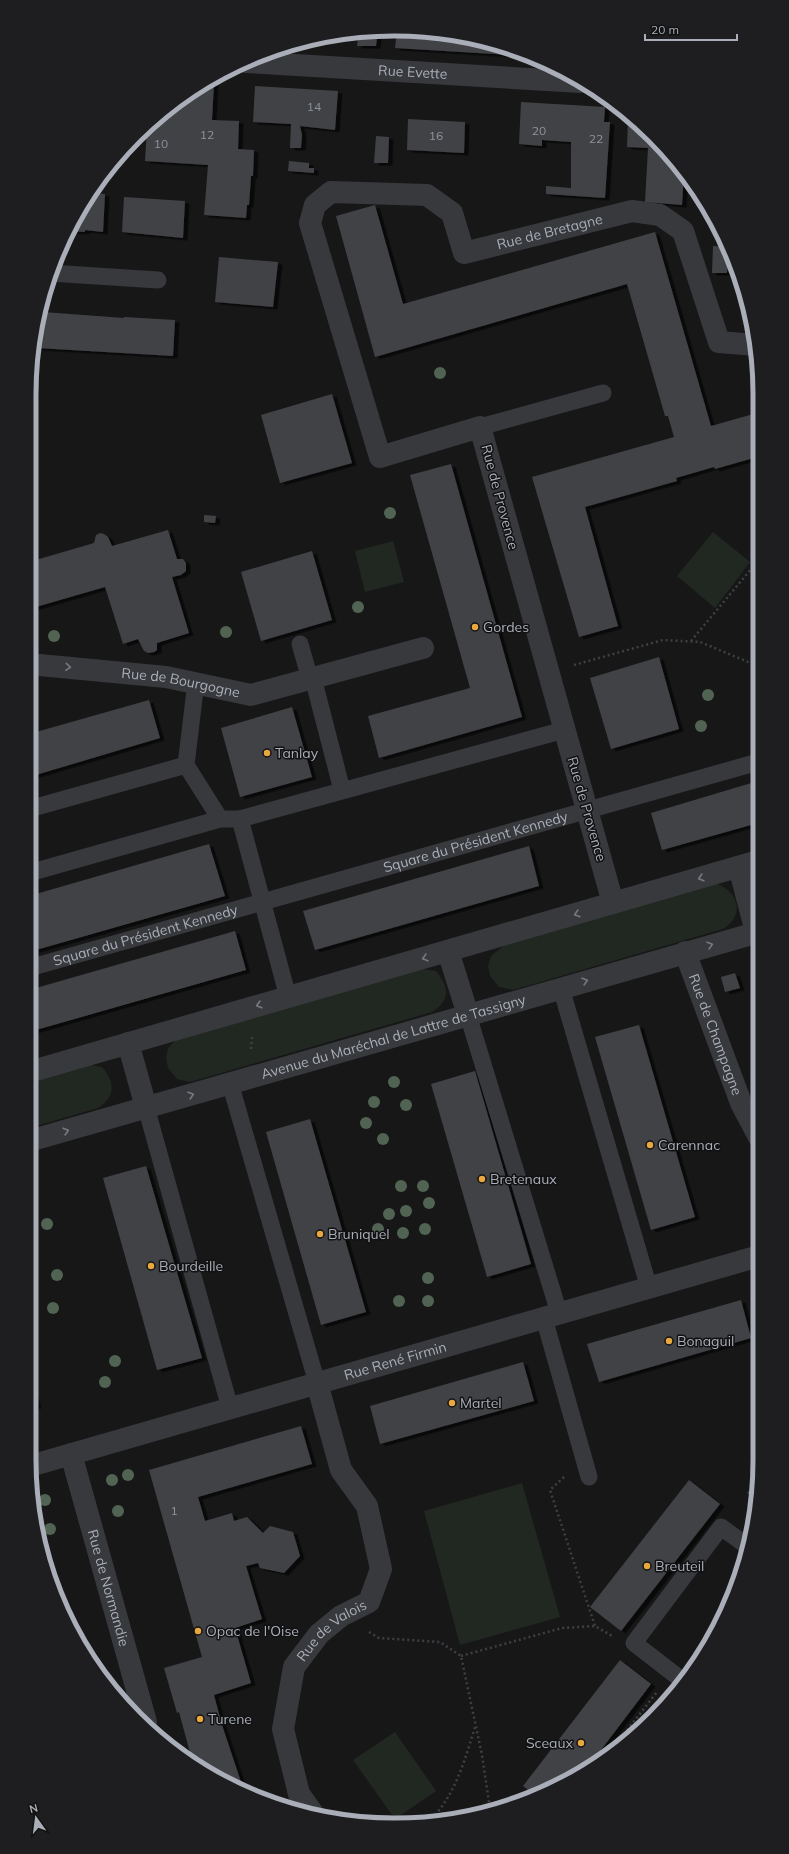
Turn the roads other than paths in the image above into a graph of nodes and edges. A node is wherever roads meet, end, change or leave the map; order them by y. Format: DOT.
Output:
graph roads {
  1 [pos="258,63"];
  2 [pos="569,81"];
  3 [pos="310,223"];
  4 [pos="57,273"];
  5 [pos="158,280"];
  6 [pos="749,344"];
  7 [pos="603,393"];
  8 [pos="480,427"];
  9 [pos="300,644"];
  10 [pos="423,648"];
  11 [pos="36,665"];
  12 [pos="312,678"];
  13 [pos="196,682"];
  14 [pos="564,730"];
  15 [pos="753,763"];
  16 [pos="186,765"];
  17 [pos="342,790"];
  18 [pos="36,807"];
  19 [pos="588,810"];
  20 [pos="220,819"];
  21 [pos="240,819"];
  22 [pos="749,864"];
  23 [pos="36,872"];
  24 [pos="753,898"];
  25 [pos="261,901"];
  26 [pos="613,904"];
  27 [pos="753,933"];
  28 [pos="448,951"];
  29 [pos="686,952"];
  30 [pos="36,966"];
  31 [pos="561,988"];
  32 [pos="288,997"];
  33 [pos="468,1015"];
  34 [pos="128,1043"];
  35 [pos="36,1070"];
  36 [pos="230,1084"];
  37 [pos="146,1108"];
  38 [pos="753,1126"];
  39 [pos="36,1139"];
  40 [pos="753,1258"];
  41 [pos="649,1288"];
  42 [pos="552,1316"];
  43 [pos="317,1383"];
  44 [pos="230,1408"];
  45 [pos="71,1454"];
  46 [pos="36,1464"];
  47 [pos="589,1477"];
  48 [pos="743,1542"];
  49 [pos="678,1677"];
  50 [pos="144,1716"];
  51 [pos="309,1808"];
  1 -- 2 [label="street, Rue Evette"];
  3 -- 6 [label="street, Rue de Bretagne"];
  3 -- 8 [label="street, Rue de Provence"];
  4 -- 5 [label="lane"];
  7 -- 8 [label="lane"];
  8 -- 14 [label="street, Rue de Provence"];
  9 -- 12 [label="lane"];
  10 -- 12 [label="street, Rue de Bourgogne"];
  11 -- 13 [label="street, Rue de Bourgogne, one-way"];
  12 -- 13 [label="street, Rue de Bourgogne"];
  12 -- 17 [label="lane"];
  13 -- 16 [label="lane"];
  14 -- 17 [label="lane"];
  14 -- 19 [label="street, Rue de Provence"];
  15 -- 19 [label="lane, Square du Président Kennedy"];
  16 -- 18 [label="lane"];
  16 -- 20 [label="lane"];
  17 -- 21 [label="lane"];
  19 -- 25 [label="lane, Square du Président Kennedy"];
  19 -- 26 [label="street, Rue de Provence"];
  20 -- 21 [label="lane"];
  20 -- 23 [label="lane"];
  21 -- 25 [label="lane"];
  22 -- 24 [label="street"];
  22 -- 26 [label="street, one-way"];
  25 -- 30 [label="lane, Square du Président Kennedy"];
  25 -- 32 [label="lane"];
  26 -- 28 [label="street, one-way"];
  29 -- 27 [label="street, Avenue du Maréchal de Lattre de Tassigny, one-way"];
  28 -- 32 [label="street, one-way"];
  28 -- 33 [label="street"];
  31 -- 29 [label="street, Avenue du Maréchal de Lattre de Tassigny, one-way"];
  29 -- 38 [label="street, Rue de Champagne"];
  31 -- 33 [label="street, Avenue du Maréchal de Lattre de Tassigny"];
  31 -- 41 [label="lane"];
  32 -- 34 [label="street, one-way"];
  33 -- 36 [label="street, Avenue du Maréchal de Lattre de Tassigny"];
  33 -- 42 [label="lane"];
  34 -- 35 [label="street"];
  34 -- 37 [label="street"];
  37 -- 36 [label="street, Avenue du Maréchal de Lattre de Tassigny, one-way"];
  36 -- 43 [label="lane"];
  39 -- 37 [label="street, Avenue du Maréchal de Lattre de Tassigny, one-way"];
  37 -- 44 [label="lane"];
  40 -- 41 [label="street, Rue René Firmin"];
  41 -- 42 [label="street, Rue René Firmin"];
  42 -- 43 [label="street, Rue René Firmin"];
  42 -- 47 [label="lane"];
  43 -- 44 [label="street, Rue René Firmin"];
  43 -- 51 [label="street, Rue de Valois"];
  44 -- 45 [label="street, Rue René Firmin"];
  45 -- 46 [label="street, Rue René Firmin"];
  45 -- 50 [label="street, Rue de Normandie"];
  48 -- 49 [label="lane"];
}
